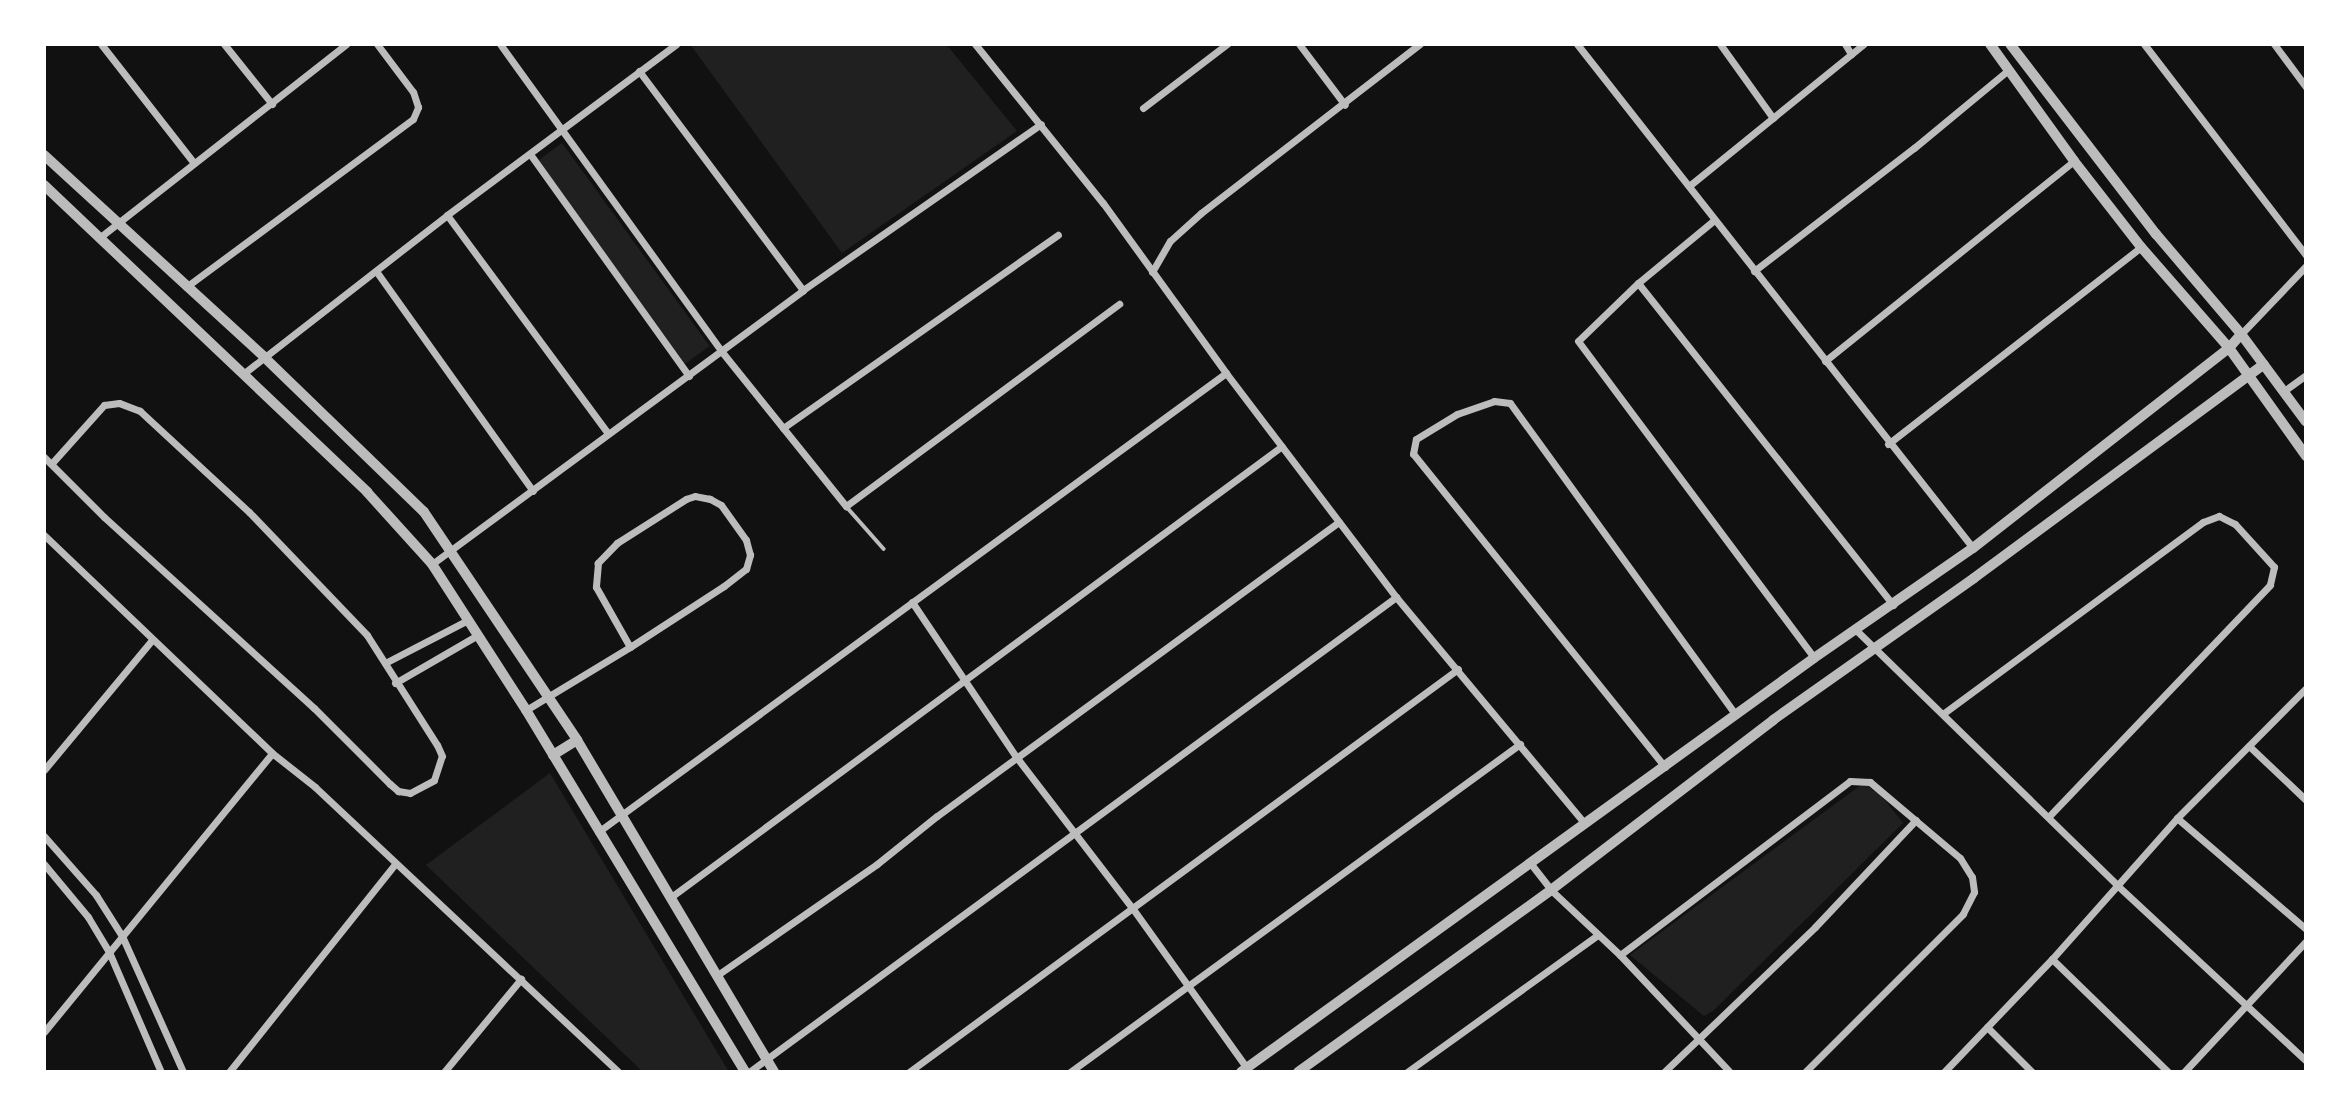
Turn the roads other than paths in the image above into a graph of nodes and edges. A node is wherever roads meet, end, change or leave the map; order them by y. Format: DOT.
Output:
graph roads {
  1 [pos="102,44"];
  2 [pos="224,44"];
  3 [pos="346,44"];
  4 [pos="377,44"];
  5 [pos="676,44"];
  6 [pos="975,44"];
  7 [pos="1227,44"];
  8 [pos="1299,44"];
  9 [pos="1420,44"];
  10 [pos="1577,44"];
  11 [pos="1720,44"];
  12 [pos="1845,44"];
  13 [pos="1864,44"];
  14 [pos="1990,44"];
  15 [pos="2010,44"];
  16 [pos="2144,44"];
  17 [pos="2274,44"];
  18 [pos="505,45"];
  19 [pos="1851,54"];
  20 [pos="639,71"];
  21 [pos="2007,71"];
  22 [pos="2306,87"];
  23 [pos="272,104"];
  24 [pos="1345,105"];
  25 [pos="1143,108"];
  26 [pos="1773,118"];
  27 [pos="1041,124"];
  28 [pos="562,128"];
  29 [pos="44,155"];
  30 [pos="530,155"];
  31 [pos="2074,161"];
  32 [pos="194,163"];
  33 [pos="44,185"];
  34 [pos="1689,186"];
  35 [pos="447,215"];
  36 [pos="1713,221"];
  37 [pos="117,222"];
  38 [pos="1058,235"];
  39 [pos="99,238"];
  40 [pos="2141,247"];
  41 [pos="2306,255"];
  42 [pos="2306,266"];
  43 [pos="376,271"];
  44 [pos="1754,271"];
  45 [pos="1152,272"];
  46 [pos="1638,283"];
  47 [pos="185,288"];
  48 [pos="803,290"];
  49 [pos="1119,304"];
  50 [pos="2241,334"];
  51 [pos="2229,348"];
  52 [pos="722,352"];
  53 [pos="263,356"];
  54 [pos="1825,361"];
  55 [pos="2264,364"];
  56 [pos="1226,373"];
  57 [pos="243,374"];
  58 [pos="2306,375"];
  59 [pos="690,376"];
  60 [pos="2249,376"];
  61 [pos="2284,391"];
  62 [pos="2306,422"];
  63 [pos="783,428"];
  64 [pos="607,432"];
  65 [pos="1888,444"];
  66 [pos="1282,446"];
  67 [pos="2306,456"];
  68 [pos="44,457"];
  69 [pos="51,464"];
  70 [pos="533,491"];
  71 [pos="846,506"];
  72 [pos="1339,522"];
  73 [pos="44,535"];
  74 [pos="1973,548"];
  75 [pos="451,549"];
  76 [pos="884,549"];
  77 [pos="432,564"];
  78 [pos="1396,597"];
  79 [pos="912,602"];
  80 [pos="1893,605"];
  81 [pos="466,621"];
  82 [pos="1857,631"];
  83 [pos="476,636"];
  84 [pos="152,640"];
  85 [pos="630,647"];
  86 [pos="1873,649"];
  87 [pos="1814,658"];
  88 [pos="385,663"];
  89 [pos="1458,669"];
  90 [pos="965,678"];
  91 [pos="395,682"];
  92 [pos="2306,688"];
  93 [pos="550,696"];
  94 [pos="526,710"];
  95 [pos="1944,713"];
  96 [pos="1736,715"];
  97 [pos="577,740"];
  98 [pos="1520,744"];
  99 [pos="2249,746"];
  100 [pos="272,753"];
  101 [pos="553,755"];
  102 [pos="1017,758"];
  103 [pos="1665,767"];
  104 [pos="44,770"];
  105 [pos="2306,800"];
  106 [pos="2049,816"];
  107 [pos="623,817"];
  108 [pos="2178,818"];
  109 [pos="1916,820"];
  110 [pos="1584,823"];
  111 [pos="597,832"];
  112 [pos="1076,833"];
  113 [pos="44,836"];
  114 [pos="44,864"];
  115 [pos="395,864"];
  116 [pos="1531,864"];
  117 [pos="2119,886"];
  118 [pos="1551,890"];
  119 [pos="671,897"];
  120 [pos="1133,909"];
  121 [pos="2306,929"];
  122 [pos="1598,935"];
  123 [pos="122,936"];
  124 [pos="2306,941"];
  125 [pos="109,952"];
  126 [pos="1620,956"];
  127 [pos="2052,959"];
  128 [pos="716,976"];
  129 [pos="521,979"];
  130 [pos="1189,988"];
  131 [pos="2247,1004"];
  132 [pos="1987,1027"];
  133 [pos="44,1032"];
  134 [pos="1698,1039"];
  135 [pos="767,1060"];
  136 [pos="2306,1060"];
  137 [pos="1244,1070"];
  138 [pos="160,1072"];
  139 [pos="183,1072"];
  140 [pos="229,1072"];
  141 [pos="444,1072"];
  142 [pos="618,1072"];
  143 [pos="747,1072"];
  144 [pos="774,1072"];
  145 [pos="909,1072"];
  146 [pos="1070,1072"];
  147 [pos="1298,1072"];
  148 [pos="1407,1072"];
  149 [pos="1664,1072"];
  150 [pos="1730,1072"];
  151 [pos="1805,1072"];
  152 [pos="1944,1072"];
  153 [pos="2032,1072"];
  154 [pos="2168,1072"];
  155 [pos="2183,1072"];
  1 -- 32 [label="street"];
  2 -- 23 [label="street"];
  3 -- 23 [label="street"];
  4 -- 47 [label="street"];
  5 -- 20 [label="street"];
  6 -- 27 [label="street"];
  7 -- 25 [label="street"];
  8 -- 24 [label="street"];
  9 -- 24 [label="street"];
  10 -- 34 [label="street"];
  11 -- 26 [label="street"];
  12 -- 19 [label="street"];
  13 -- 19 [label="street"];
  14 -- 21 [label="street"];
  15 -- 50 [label="street"];
  16 -- 41 [label="street"];
  17 -- 22 [label="street"];
  18 -- 28 [label="street"];
  19 -- 26 [label="street"];
  20 -- 28 [label="street"];
  20 -- 48 [label="street"];
  21 -- 31 [label="street"];
  21 -- 44 [label="street"];
  23 -- 32 [label="street"];
  24 -- 45 [label="street"];
  26 -- 34 [label="street"];
  27 -- 45 [label="street"];
  27 -- 48 [label="street"];
  28 -- 30 [label="street"];
  28 -- 52 [label="street"];
  29 -- 37 [label="street"];
  30 -- 35 [label="street"];
  30 -- 59 [label="street"];
  31 -- 40 [label="street"];
  31 -- 54 [label="street"];
  32 -- 37 [label="street"];
  33 -- 39 [label="street"];
  34 -- 36 [label="street"];
  35 -- 43 [label="street"];
  35 -- 64 [label="street"];
  36 -- 44 [label="street"];
  36 -- 46 [label="street"];
  37 -- 39 [label="street"];
  37 -- 47 [label="street"];
  38 -- 63 [label="street"];
  39 -- 57 [label="street"];
  40 -- 51 [label="street"];
  40 -- 65 [label="street"];
  42 -- 50 [label="street"];
  43 -- 53 [label="street"];
  43 -- 70 [label="street"];
  44 -- 54 [label="street"];
  45 -- 56 [label="street"];
  46 -- 80 [label="street"];
  46 -- 87 [label="street"];
  47 -- 53 [label="street"];
  48 -- 52 [label="street"];
  49 -- 71 [label="street"];
  50 -- 51 [label="street"];
  50 -- 55 [label="street"];
  51 -- 60 [label="street"];
  51 -- 74 [label="street"];
  52 -- 59 [label="street"];
  52 -- 63 [label="street"];
  53 -- 57 [label="street"];
  53 -- 75 [label="street"];
  54 -- 65 [label="street"];
  55 -- 60 [label="street"];
  55 -- 61 [label="street"];
  56 -- 66 [label="street"];
  56 -- 79 [label="street"];
  57 -- 77 [label="street"];
  58 -- 61 [label="street"];
  59 -- 64 [label="street"];
  60 -- 67 [label="street"];
  60 -- 86 [label="street"];
  61 -- 62 [label="street"];
  63 -- 71 [label="street"];
  64 -- 70 [label="street"];
  65 -- 74 [label="street"];
  66 -- 72 [label="street"];
  66 -- 90 [label="street"];
  68 -- 69 [label="street"];
  69 -- 88 [label="street"];
  69 -- 91 [label="street"];
  70 -- 75 [label="street"];
  71 -- 76 [label="lane"];
  72 -- 78 [label="street"];
  72 -- 102 [label="street"];
  73 -- 84 [label="street"];
  74 -- 80 [label="street"];
  75 -- 77 [label="street"];
  75 -- 93 [label="street"];
  77 -- 81 [label="street"];
  78 -- 89 [label="street"];
  78 -- 112 [label="street"];
  79 -- 90 [label="street"];
  79 -- 107 [label="street"];
  80 -- 82 [label="street"];
  81 -- 83 [label="street"];
  81 -- 88 [label="street"];
  82 -- 86 [label="street"];
  82 -- 87 [label="street"];
  83 -- 91 [label="street"];
  83 -- 94 [label="street"];
  84 -- 100 [label="street"];
  84 -- 104 [label="street"];
  85 -- 85 [label="street"];
  85 -- 93 [label="street"];
  86 -- 95 [label="street"];
  86 -- 118 [label="street"];
  87 -- 96 [label="street"];
  88 -- 91 [label="street"];
  89 -- 98 [label="street"];
  89 -- 120 [label="street"];
  90 -- 102 [label="street"];
  90 -- 119 [label="street"];
  92 -- 99 [label="street"];
  93 -- 94 [label="street"];
  93 -- 97 [label="street"];
  94 -- 101 [label="street"];
  95 -- 106 [label="street"];
  95 -- 106 [label="street"];
  96 -- 103 [label="street"];
  96 -- 103 [label="street"];
  97 -- 101 [label="street"];
  97 -- 107 [label="street"];
  98 -- 110 [label="street"];
  98 -- 130 [label="street"];
  99 -- 105 [label="street"];
  99 -- 108 [label="street"];
  100 -- 115 [label="street"];
  100 -- 123 [label="street"];
  101 -- 111 [label="street"];
  102 -- 112 [label="street"];
  102 -- 128 [label="street"];
  103 -- 110 [label="street"];
  106 -- 117 [label="street"];
  107 -- 111 [label="street"];
  107 -- 119 [label="street"];
  108 -- 117 [label="street"];
  108 -- 121 [label="street"];
  109 -- 126 [label="street"];
  109 -- 134 [label="street"];
  109 -- 151 [label="street"];
  110 -- 116 [label="street"];
  111 -- 143 [label="street"];
  112 -- 120 [label="street"];
  112 -- 135 [label="street"];
  113 -- 123 [label="street"];
  114 -- 125 [label="street"];
  115 -- 129 [label="street"];
  115 -- 140 [label="street"];
  116 -- 118 [label="street"];
  116 -- 137 [label="street"];
  117 -- 127 [label="street"];
  117 -- 131 [label="street"];
  118 -- 122 [label="street"];
  118 -- 147 [label="street"];
  119 -- 128 [label="street"];
  120 -- 130 [label="street"];
  120 -- 145 [label="street"];
  122 -- 126 [label="street"];
  122 -- 148 [label="street"];
  123 -- 125 [label="street"];
  123 -- 139 [label="street"];
  124 -- 131 [label="street"];
  125 -- 133 [label="street"];
  125 -- 138 [label="street"];
  126 -- 134 [label="street"];
  127 -- 132 [label="street"];
  127 -- 154 [label="street"];
  128 -- 135 [label="street"];
  129 -- 141 [label="street"];
  129 -- 142 [label="street"];
  130 -- 137 [label="street"];
  130 -- 146 [label="street"];
  131 -- 136 [label="street"];
  131 -- 155 [label="street"];
  132 -- 152 [label="street"];
  132 -- 153 [label="street"];
  134 -- 149 [label="street"];
  134 -- 150 [label="street"];
  135 -- 143 [label="street"];
  135 -- 144 [label="street"];
}
